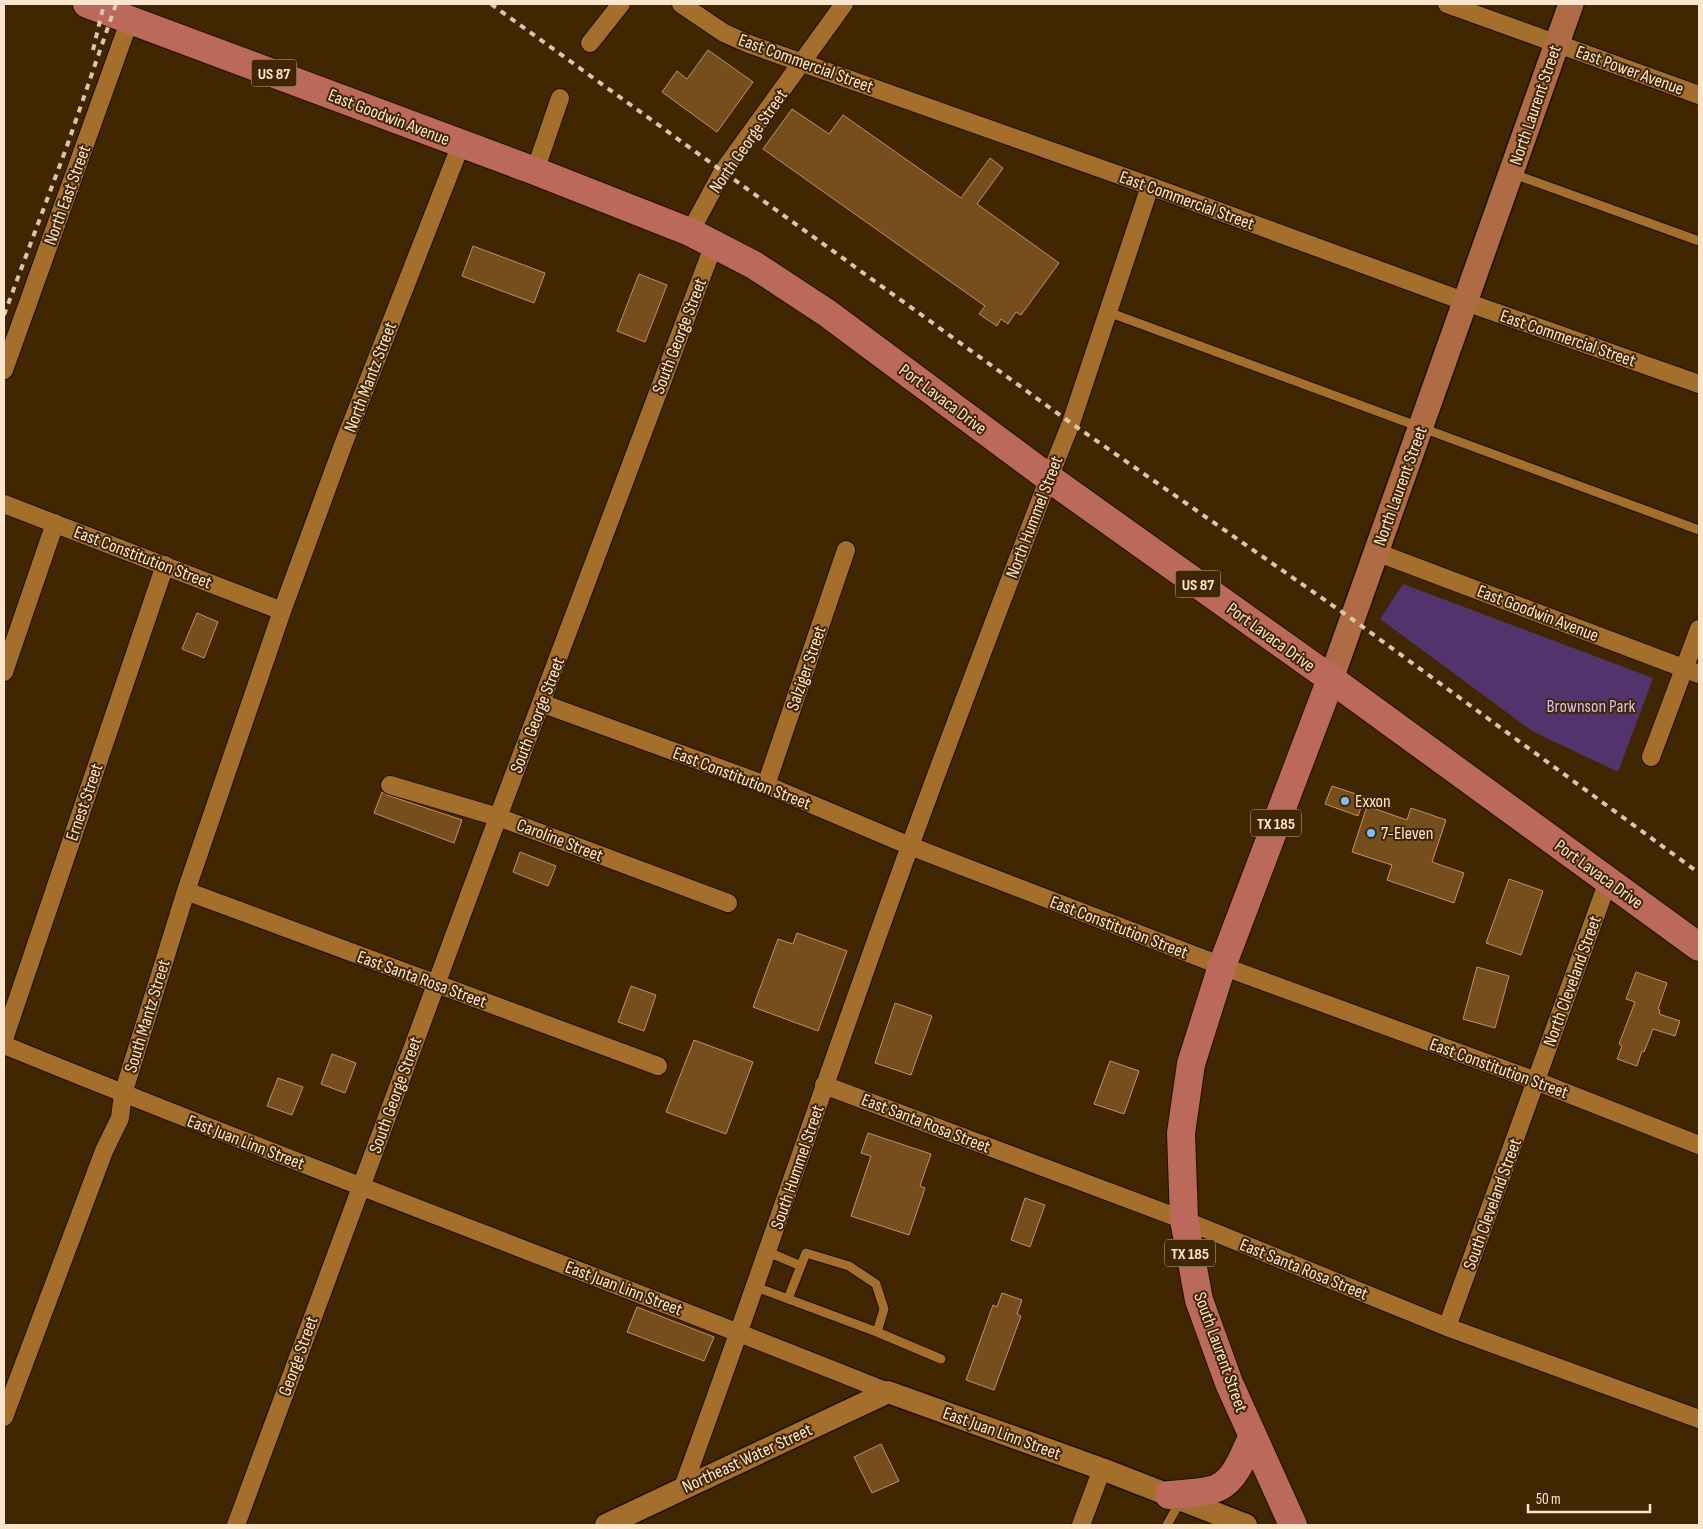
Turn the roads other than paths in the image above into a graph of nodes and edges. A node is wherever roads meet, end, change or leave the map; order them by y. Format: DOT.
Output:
graph roads {
  1 [pos="87,4"];
  2 [pos="621,4"];
  3 [pos="681,4"];
  4 [pos="844,4"];
  5 [pos="1447,4"];
  6 [pos="1571,4"];
  7 [pos="130,19"];
  8 [pos="590,43"];
  9 [pos="1557,43"];
  10 [pos="803,63"];
  11 [pos="1699,95"];
  12 [pos="560,98"];
  13 [pos="461,144"];
  14 [pos="535,171"];
  15 [pos="1511,173"];
  16 [pos="1150,186"];
  17 [pos="702,238"];
  18 [pos="1699,241"];
  19 [pos="1466,302"];
  20 [pos="1108,312"];
  21 [pos="4,370"];
  22 [pos="1699,384"];
  23 [pos="1421,428"];
  24 [pos="1049,478"];
  25 [pos="4,504"];
  26 [pos="55,523"];
  27 [pos="1699,530"];
  28 [pos="846,550"];
  29 [pos="1376,552"];
  30 [pos="165,565"];
  31 [pos="282,611"];
  32 [pos="1699,629"];
  33 [pos="1692,671"];
  34 [pos="4,672"];
  35 [pos="1331,679"];
  36 [pos="541,703"];
  37 [pos="1651,757"];
  38 [pos="390,785"];
  39 [pos="766,785"];
  40 [pos="498,817"];
  41 [pos="910,846"];
  42 [pos="1608,881"];
  43 [pos="186,890"];
  44 [pos="728,903"];
  45 [pos="1699,947"];
  46 [pos="1222,966"];
  47 [pos="436,984"];
  48 [pos="4,1039"];
  49 [pos="4,1046"];
  50 [pos="658,1066"];
  51 [pos="1536,1082"];
  52 [pos="824,1085"];
  53 [pos="123,1094"];
  54 [pos="1699,1145"];
  55 [pos="360,1187"];
  56 [pos="1184,1220"];
  57 [pos="768,1252"];
  58 [pos="801,1266"];
  59 [pos="756,1287"];
  60 [pos="788,1299"];
  61 [pos="1447,1327"];
  62 [pos="740,1332"];
  63 [pos="877,1332"];
  64 [pos="942,1359"];
  65 [pos="888,1392"];
  66 [pos="4,1417"];
  67 [pos="1699,1419"];
  68 [pos="1253,1436"];
  69 [pos="1102,1469"];
  70 [pos="683,1487"];
  71 [pos="1175,1498"];
  72 [pos="1234,1523"];
  73 [pos="236,1525"];
  74 [pos="606,1525"];
  75 [pos="1081,1525"];
  76 [pos="1168,1525"];
  77 [pos="1293,1525"];
  1 -- 7 [label="main road, East Goodwin Avenue / US 87"];
  2 -- 8 [label="street"];
  3 -- 10 [label="street, East Commercial Street"];
  4 -- 10 [label="street, North George Street"];
  5 -- 9 [label="street, East Power Avenue"];
  6 -- 9 [label="main road, North Laurent Street / TX 185"];
  7 -- 13 [label="main road, East Goodwin Avenue / US 87"];
  7 -- 21 [label="street, North East Street"];
  9 -- 11 [label="street, East Power Avenue"];
  9 -- 15 [label="main road, North Laurent Street / TX 185"];
  10 -- 16 [label="street, East Commercial Street"];
  10 -- 17 [label="street, North George Street"];
  12 -- 14 [label="street"];
  13 -- 14 [label="main road, East Goodwin Avenue / US 87"];
  13 -- 31 [label="street, North Mantz Street"];
  14 -- 17 [label="main road, East Goodwin Avenue / US 87"];
  15 -- 18 [label="lane"];
  15 -- 19 [label="main road, North Laurent Street / TX 185"];
  16 -- 19 [label="street, East Commercial Street"];
  16 -- 20 [label="street, North Hummel Street"];
  17 -- 24 [label="main road, Port Lavaca Drive / US 87"];
  17 -- 36 [label="street, South George Street"];
  19 -- 22 [label="street, East Commercial Street"];
  19 -- 23 [label="main road, North Laurent Street / TX 185"];
  20 -- 23 [label="lane"];
  20 -- 24 [label="street, North Hummel Street"];
  23 -- 27 [label="lane"];
  23 -- 29 [label="main road, North Laurent Street / TX 185"];
  24 -- 35 [label="main road, Port Lavaca Drive / US 87"];
  24 -- 41 [label="street, North Hummel Street"];
  25 -- 26 [label="street, East Constitution Street"];
  26 -- 30 [label="street, East Constitution Street"];
  26 -- 34 [label="street"];
  28 -- 39 [label="street, Salziger Street"];
  29 -- 33 [label="street, East Goodwin Avenue"];
  29 -- 35 [label="main road, North Laurent Street / TX 185"];
  30 -- 31 [label="street, East Constitution Street"];
  30 -- 48 [label="street, Ernest Street"];
  31 -- 43 [label="street, South Mantz Street"];
  32 -- 33 [label="street"];
  33 -- 37 [label="street"];
  35 -- 42 [label="main road, Port Lavaca Drive / US 87"];
  35 -- 46 [label="main road, North Laurent Street / TX 185"];
  36 -- 39 [label="street, East Constitution Street"];
  36 -- 40 [label="street, South George Street"];
  38 -- 40 [label="street, Caroline Street"];
  39 -- 41 [label="street, East Constitution Street"];
  40 -- 44 [label="street, Caroline Street"];
  40 -- 47 [label="street, South George Street"];
  41 -- 46 [label="street, East Constitution Street"];
  41 -- 52 [label="street, South Hummel Street"];
  42 -- 45 [label="main road, Port Lavaca Drive / US 87"];
  42 -- 51 [label="street, North Cleveland Street"];
  43 -- 47 [label="street, East Santa Rosa Street"];
  43 -- 53 [label="street, South Mantz Street"];
  46 -- 51 [label="street, East Constitution Street"];
  46 -- 56 [label="main road, South Laurent Street / TX 185"];
  47 -- 50 [label="street, East Santa Rosa Street"];
  47 -- 55 [label="street, South George Street"];
  49 -- 53 [label="street, East Juan Linn Street"];
  51 -- 54 [label="street, East Constitution Street"];
  51 -- 61 [label="street, South Cleveland Street"];
  52 -- 56 [label="street, East Santa Rosa Street"];
  52 -- 57 [label="street, South Hummel Street"];
  53 -- 55 [label="street, East Juan Linn Street"];
  53 -- 66 [label="street, South Mantz Street"];
  55 -- 62 [label="street, East Juan Linn Street"];
  55 -- 73 [label="street, George Street"];
  56 -- 61 [label="street, East Santa Rosa Street"];
  56 -- 68 [label="main road, South Laurent Street / TX 185"];
  57 -- 58 [label="lane"];
  57 -- 59 [label="street, South Hummel Street"];
  58 -- 60 [label="lane"];
  58 -- 63 [label="lane"];
  59 -- 60 [label="lane"];
  59 -- 62 [label="street, South Hummel Street"];
  60 -- 63 [label="lane"];
  61 -- 67 [label="street, East Santa Rosa Street"];
  62 -- 65 [label="street, East Juan Linn Street"];
  62 -- 70 [label="street, South Hummel Street"];
  63 -- 64 [label="lane"];
  65 -- 69 [label="street, East Juan Linn Street"];
  65 -- 70 [label="street, Northeast Water Street"];
  68 -- 71 [label="main road"];
  68 -- 77 [label="main road, South Laurent Street / TX 185"];
  69 -- 71 [label="street, East Juan Linn Street"];
  69 -- 75 [label="street"];
  70 -- 74 [label="street, Northeast Water Street"];
  71 -- 72 [label="street, East Juan Linn Street"];
  71 -- 76 [label="lane"];
}
